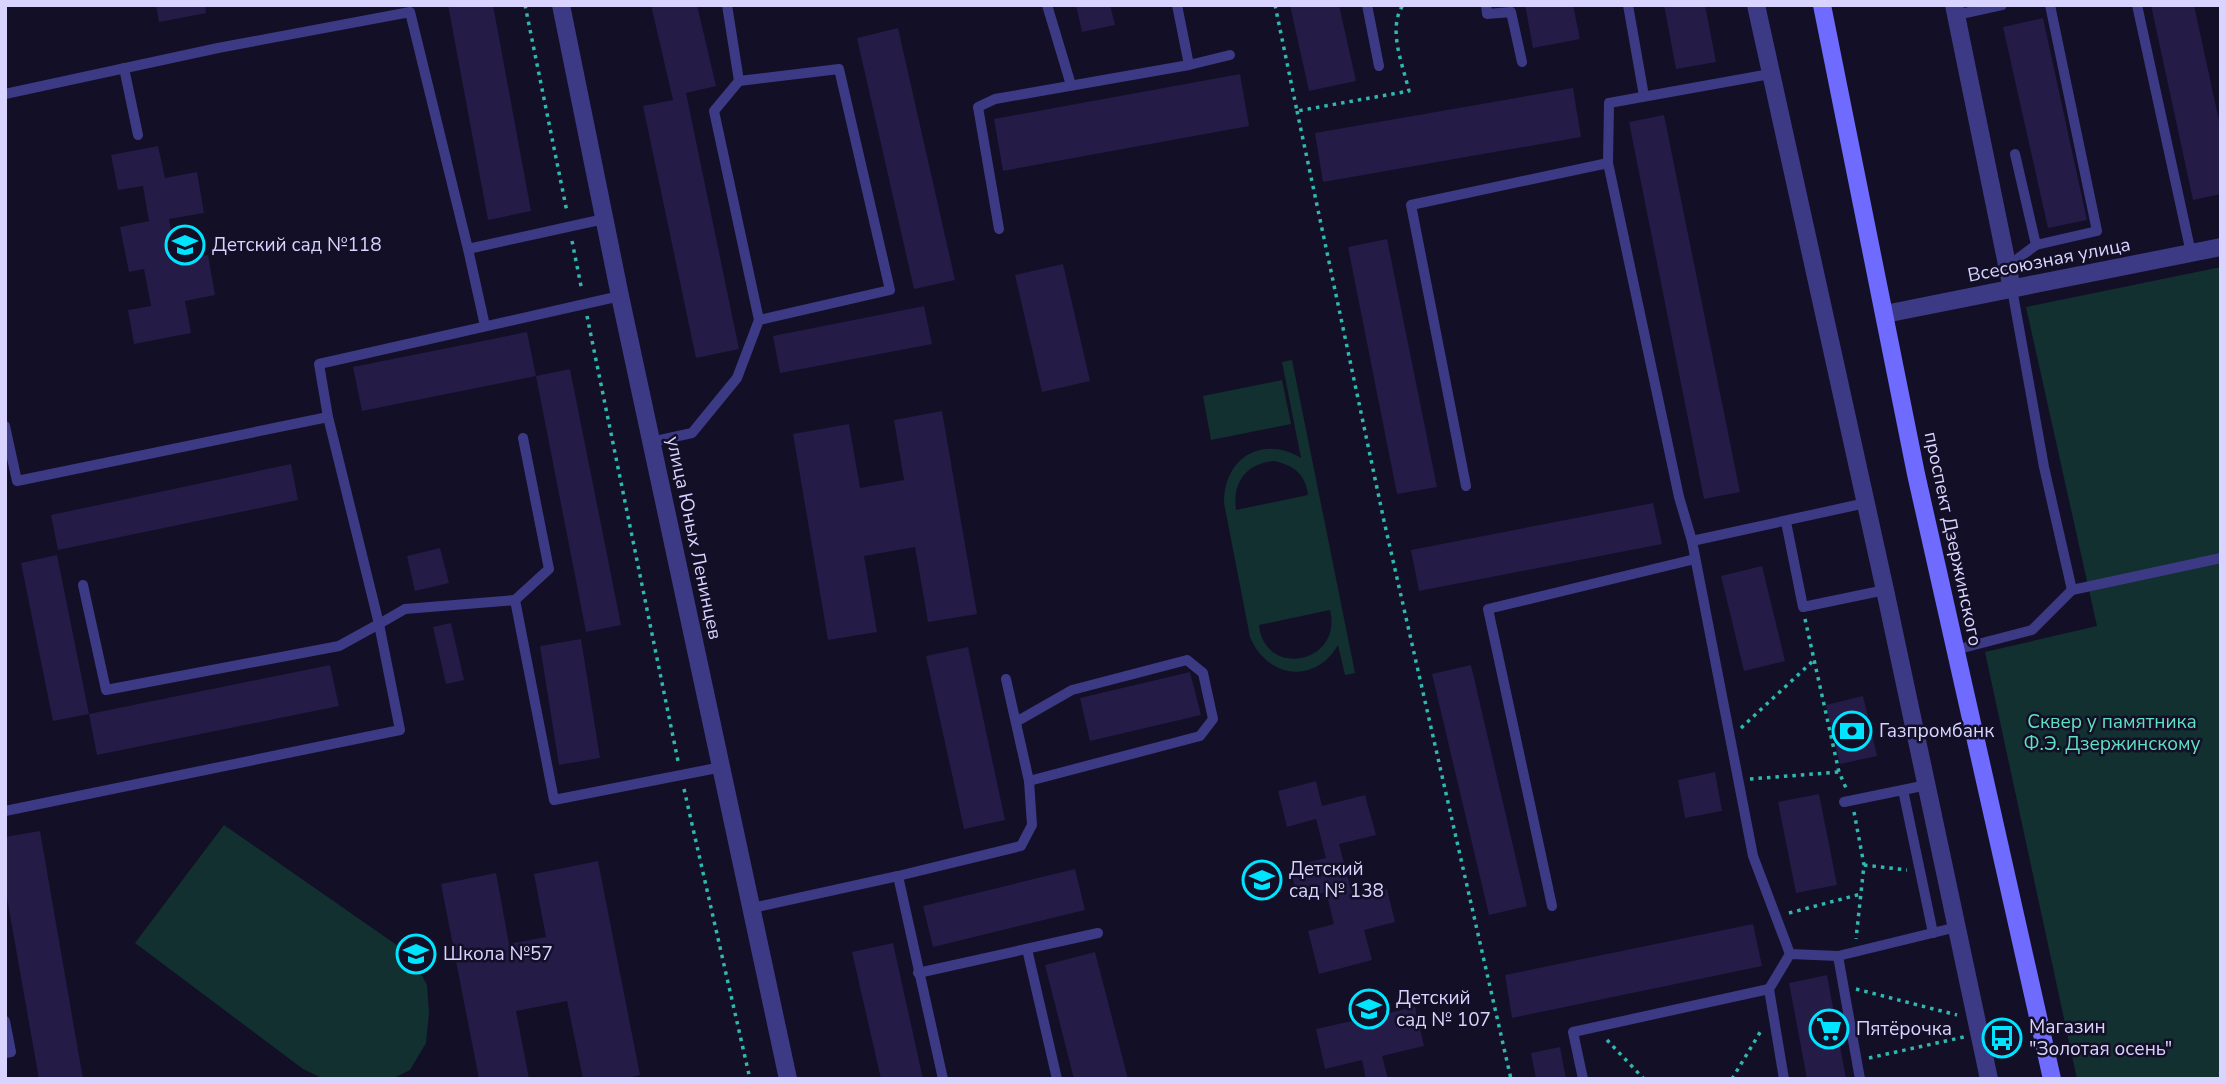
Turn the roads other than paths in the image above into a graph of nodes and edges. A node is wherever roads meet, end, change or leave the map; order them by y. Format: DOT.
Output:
graph roads {
  1 [pos="561,5"];
  2 [pos="727,5"];
  3 [pos="1047,5"];
  4 [pos="1177,5"];
  5 [pos="1367,5"];
  6 [pos="1486,5"];
  7 [pos="1628,5"];
  8 [pos="1756,5"];
  9 [pos="1822,5"];
  10 [pos="2002,5"];
  11 [pos="2050,5"];
  12 [pos="2137,5"];
  13 [pos="1955,10"];
  14 [pos="1230,55"];
  15 [pos="1522,62"];
  16 [pos="1189,65"];
  17 [pos="1379,66"];
  18 [pos="124,68"];
  19 [pos="1770,74"];
  20 [pos="739,81"];
  21 [pos="1071,85"];
  22 [pos="5,94"];
  23 [pos="1644,96"];
  24 [pos="138,135"];
  25 [pos="2015,154"];
  26 [pos="1608,163"];
  27 [pos="604,219"];
  28 [pos="999,229"];
  29 [pos="2036,245"];
  30 [pos="2221,247"];
  31 [pos="468,249"];
  32 [pos="2191,253"];
  33 [pos="2008,266"];
  34 [pos="2012,289"];
  35 [pos="620,296"];
  36 [pos="1885,314"];
  37 [pos="759,320"];
  38 [pos="485,326"];
  39 [pos="328,417"];
  40 [pos="5,426"];
  41 [pos="523,438"];
  42 [pos="651,442"];
  43 [pos="1466,486"];
  44 [pos="1866,503"];
  45 [pos="1786,522"];
  46 [pos="1692,541"];
  47 [pos="2221,558"];
  48 [pos="1695,559"];
  49 [pos="83,585"];
  50 [pos="1885,590"];
  51 [pos="2073,590"];
  52 [pos="515,600"];
  53 [pos="379,624"];
  54 [pos="1955,650"];
  55 [pos="1006,679"];
  56 [pos="1016,722"];
  57 [pos="722,767"];
  58 [pos="1029,781"];
  59 [pos="1927,785"];
  60 [pos="1903,790"];
  61 [pos="1847,801"];
  62 [pos="5,811"];
  63 [pos="898,876"];
  64 [pos="1552,906"];
  65 [pos="751,908"];
  66 [pos="1957,927"];
  67 [pos="1098,933"];
  68 [pos="1933,933"];
  69 [pos="1027,949"];
  70 [pos="1790,954"];
  71 [pos="1838,956"];
  72 [pos="918,973"];
  73 [pos="1769,989"];
  74 [pos="5,1021"];
  75 [pos="5,1053"];
  76 [pos="788,1079"];
  77 [pos="943,1079"];
  78 [pos="1057,1079"];
  79 [pos="1583,1079"];
  80 [pos="1784,1079"];
  81 [pos="1860,1079"];
  82 [pos="1989,1079"];
  83 [pos="2052,1079"];
  1 -- 27 [label="street, улица Юных Ленинцев"];
  2 -- 20 [label="lane"];
  3 -- 21 [label="lane"];
  4 -- 16 [label="lane"];
  5 -- 17 [label="lane"];
  6 -- 15 [label="lane"];
  7 -- 23 [label="lane"];
  8 -- 19 [label="street"];
  9 -- 36 [label="main road, проспект Дзержинского"];
  10 -- 13 [label="lane"];
  11 -- 29 [label="lane"];
  12 -- 32 [label="lane"];
  13 -- 33 [label="street"];
  14 -- 16 [label="lane"];
  16 -- 21 [label="lane"];
  18 -- 22 [label="lane"];
  18 -- 24 [label="lane"];
  18 -- 31 [label="lane"];
  19 -- 23 [label="lane"];
  19 -- 44 [label="street"];
  20 -- 37 [label="lane"];
  20 -- 37 [label="lane"];
  21 -- 28 [label="lane"];
  23 -- 26 [label="lane"];
  25 -- 29 [label="lane"];
  26 -- 43 [label="lane"];
  26 -- 46 [label="lane"];
  27 -- 31 [label="lane"];
  27 -- 35 [label="street, улица Юных Ленинцев"];
  29 -- 33 [label="lane"];
  30 -- 32 [label="street, Всесоюзная улица"];
  31 -- 38 [label="lane"];
  32 -- 34 [label="street, Всесоюзная улица"];
  33 -- 34 [label="street"];
  34 -- 36 [label="street, Всесоюзная улица"];
  34 -- 51 [label="lane"];
  35 -- 38 [label="lane"];
  35 -- 42 [label="street, улица Юных Ленинцев"];
  36 -- 54 [label="main road, проспект Дзержинского"];
  37 -- 42 [label="lane"];
  38 -- 39 [label="lane"];
  39 -- 40 [label="lane"];
  39 -- 53 [label="lane"];
  41 -- 52 [label="lane"];
  42 -- 57 [label="street, улица Юных Ленинцев"];
  44 -- 45 [label="lane"];
  44 -- 50 [label="street"];
  45 -- 46 [label="lane"];
  45 -- 50 [label="lane"];
  46 -- 48 [label="lane"];
  47 -- 51 [label="lane"];
  48 -- 64 [label="lane"];
  48 -- 70 [label="lane"];
  49 -- 53 [label="lane"];
  50 -- 59 [label="street"];
  51 -- 54 [label="lane"];
  52 -- 53 [label="lane"];
  52 -- 57 [label="lane"];
  53 -- 62 [label="lane"];
  54 -- 83 [label="main road, проспект Дзержинского"];
  55 -- 56 [label="lane"];
  56 -- 58 [label="lane"];
  56 -- 58 [label="lane"];
  57 -- 65 [label="street, улица Юных Ленинцев"];
  58 -- 63 [label="lane"];
  59 -- 60 [label="lane"];
  59 -- 66 [label="street"];
  60 -- 61 [label="lane"];
  60 -- 68 [label="lane"];
  63 -- 65 [label="lane"];
  63 -- 72 [label="lane"];
  65 -- 76 [label="street, улица Юных Ленинцев"];
  66 -- 68 [label="lane"];
  66 -- 82 [label="street"];
  67 -- 69 [label="lane"];
  68 -- 71 [label="lane"];
  69 -- 72 [label="lane"];
  69 -- 78 [label="lane"];
  70 -- 71 [label="lane"];
  70 -- 73 [label="lane"];
  71 -- 81 [label="lane"];
  72 -- 77 [label="lane"];
  73 -- 79 [label="lane"];
  73 -- 80 [label="lane"];
  74 -- 75 [label="lane"];
}
